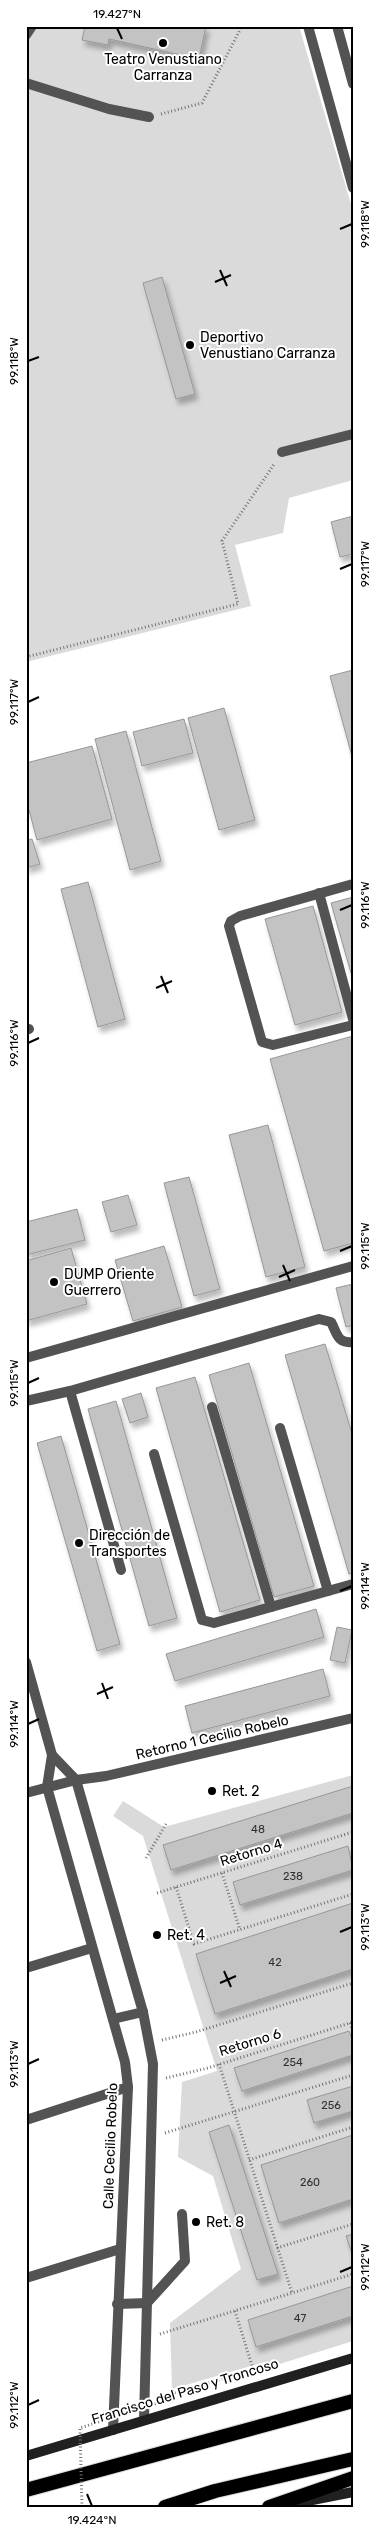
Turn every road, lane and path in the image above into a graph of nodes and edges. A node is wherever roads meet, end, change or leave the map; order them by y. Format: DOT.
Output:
graph roads {
  1 [pos="32,26"];
  2 [pos="242,26"];
  3 [pos="308,26"];
  4 [pos="337,26"];
  5 [pos="26,35"];
  6 [pos="26,83"];
  7 [pos="353,84"];
  8 [pos="149,118"];
  9 [pos="353,188"];
  10 [pos="353,434"];
  11 [pos="282,452"];
  12 [pos="26,657"];
  13 [pos="353,884"];
  14 [pos="319,893"];
  15 [pos="353,1019"];
  16 [pos="353,1025"];
  17 [pos="353,1266"];
  18 [pos="353,1342"];
  19 [pos="26,1358"];
  20 [pos="70,1391"];
  21 [pos="26,1402"];
  22 [pos="212,1407"];
  23 [pos="280,1428"];
  24 [pos="154,1454"];
  25 [pos="121,1570"];
  26 [pos="353,1584"];
  27 [pos="328,1591"];
  28 [pos="271,1607"];
  29 [pos="26,1662"];
  30 [pos="353,1718"];
  31 [pos="52,1755"];
  32 [pos="76,1780"];
  33 [pos="47,1787"];
  34 [pos="26,1793"];
  35 [pos="166,1824"];
  36 [pos="353,1832"];
  37 [pos="146,1858"];
  38 [pos="222,1873"];
  39 [pos="176,1887"];
  40 [pos="157,1893"];
  41 [pos="353,1894"];
  42 [pos="190,1930"];
  43 [pos="240,1930"];
  44 [pos="170,1936"];
  45 [pos="92,1948"];
  46 [pos="26,1968"];
  47 [pos="353,1982"];
  48 [pos="143,2012"];
  49 [pos="113,2020"];
  50 [pos="351,2022"];
  51 [pos="353,2031"];
  52 [pos="150,2042"];
  53 [pos="219,2064"];
  54 [pos="353,2076"];
  55 [pos="154,2081"];
  56 [pos="128,2087"];
  57 [pos="235,2113"];
  58 [pos="26,2120"];
  59 [pos="353,2127"];
  60 [pos="151,2136"];
  61 [pos="250,2160"];
  62 [pos="182,2214"];
  63 [pos="353,2224"];
  64 [pos="277,2248"];
  65 [pos="120,2249"];
  66 [pos="353,2274"];
  67 [pos="26,2278"];
  68 [pos="292,2293"];
  69 [pos="148,2303"];
  70 [pos="117,2304"];
  71 [pos="235,2311"];
  72 [pos="146,2338"];
  73 [pos="353,2358"];
  74 [pos="259,2386"];
  75 [pos="188,2390"];
  76 [pos="164,2401"];
  77 [pos="353,2401"];
  78 [pos="143,2402"];
  79 [pos="144,2420"];
  80 [pos="113,2430"];
  81 [pos="26,2456"];
  82 [pos="353,2458"];
  83 [pos="353,2478"];
  84 [pos="26,2490"];
  85 [pos="353,2492"];
  86 [pos="82,2507"];
  87 [pos="166,2507"];
  88 [pos="269,2507"];
  89 [pos="279,2507"];
  1 -- 5 [label="street"];
  2 -- 8 [label="path"];
  3 -- 9 [label="street"];
  4 -- 7 [label="street"];
  6 -- 8 [label="street"];
  10 -- 11 [label="street"];
  11 -- 12 [label="path"];
  13 -- 14 [label="street"];
  14 -- 15 [label="street"];
  14 -- 16 [label="street"];
  17 -- 19 [label="street"];
  18 -- 20 [label="street"];
  20 -- 21 [label="street"];
  20 -- 25 [label="street"];
  22 -- 28 [label="street"];
  23 -- 27 [label="street"];
  24 -- 28 [label="street"];
  26 -- 27 [label="street"];
  27 -- 28 [label="street"];
  29 -- 31 [label="street, Calle Cecilio Robelo"];
  30 -- 32 [label="street, Retorno 1 Cecilio Robelo"];
  31 -- 32 [label="street, Calle Cecilio Robelo"];
  31 -- 33 [label="street, Calle Cecilio Robelo"];
  32 -- 33 [label="street, Retorno 1 Cecilio Robelo"];
  32 -- 48 [label="street, Calle Cecilio Robelo"];
  33 -- 34 [label="street, Retorno 1 Cecilio Robelo"];
  33 -- 45 [label="street, Calle Cecilio Robelo"];
  35 -- 37 [label="path"];
  36 -- 38 [label="path, Retorno 4"];
  38 -- 39 [label="path, Retorno 4"];
  38 -- 43 [label="path"];
  39 -- 40 [label="path, Retorno 4"];
  39 -- 42 [label="path"];
  41 -- 43 [label="path"];
  42 -- 43 [label="path"];
  42 -- 44 [label="path"];
  45 -- 46 [label="street"];
  45 -- 49 [label="street, Calle Cecilio Robelo"];
  47 -- 52 [label="path"];
  48 -- 49 [label="street"];
  48 -- 52 [label="street, Calle Cecilio Robelo"];
  49 -- 56 [label="street, Calle Cecilio Robelo"];
  50 -- 51 [label="path"];
  50 -- 53 [label="path, Retorno 6"];
  52 -- 55 [label="street, Calle Cecilio Robelo"];
  53 -- 55 [label="path, Retorno 6"];
  53 -- 57 [label="path"];
  54 -- 57 [label="path"];
  55 -- 60 [label="street, Calle Cecilio Robelo"];
  56 -- 58 [label="street"];
  56 -- 65 [label="street, Calle Cecilio Robelo"];
  57 -- 60 [label="path"];
  57 -- 61 [label="path"];
  59 -- 61 [label="path"];
  60 -- 69 [label="street, Calle Cecilio Robelo"];
  61 -- 64 [label="path"];
  62 -- 69 [label="street"];
  63 -- 64 [label="path"];
  64 -- 68 [label="path"];
  65 -- 67 [label="street"];
  65 -- 70 [label="street, Calle Cecilio Robelo"];
  66 -- 68 [label="path"];
  68 -- 71 [label="path"];
  69 -- 70 [label="street"];
  69 -- 72 [label="street, Calle Cecilio Robelo"];
  70 -- 80 [label="street, Calle Cecilio Robelo"];
  71 -- 72 [label="path"];
  71 -- 74 [label="path"];
  72 -- 78 [label="street, Calle Cecilio Robelo"];
  73 -- 74 [label="main road, Francisco del Paso y Troncoso"];
  74 -- 79 [label="main road, Francisco del Paso y Troncoso"];
  75 -- 78 [label="path"];
  76 -- 86 [label="path, bridge"];
  77 -- 84 [label="highway"];
  78 -- 79 [label="street, Calle Cecilio Robelo"];
  79 -- 80 [label="main road, Francisco del Paso y Troncoso"];
  80 -- 81 [label="main road, Francisco del Paso y Troncoso"];
  82 -- 87 [label="highway"];
  83 -- 88 [label="highway"];
  85 -- 89 [label="main road"];
}
